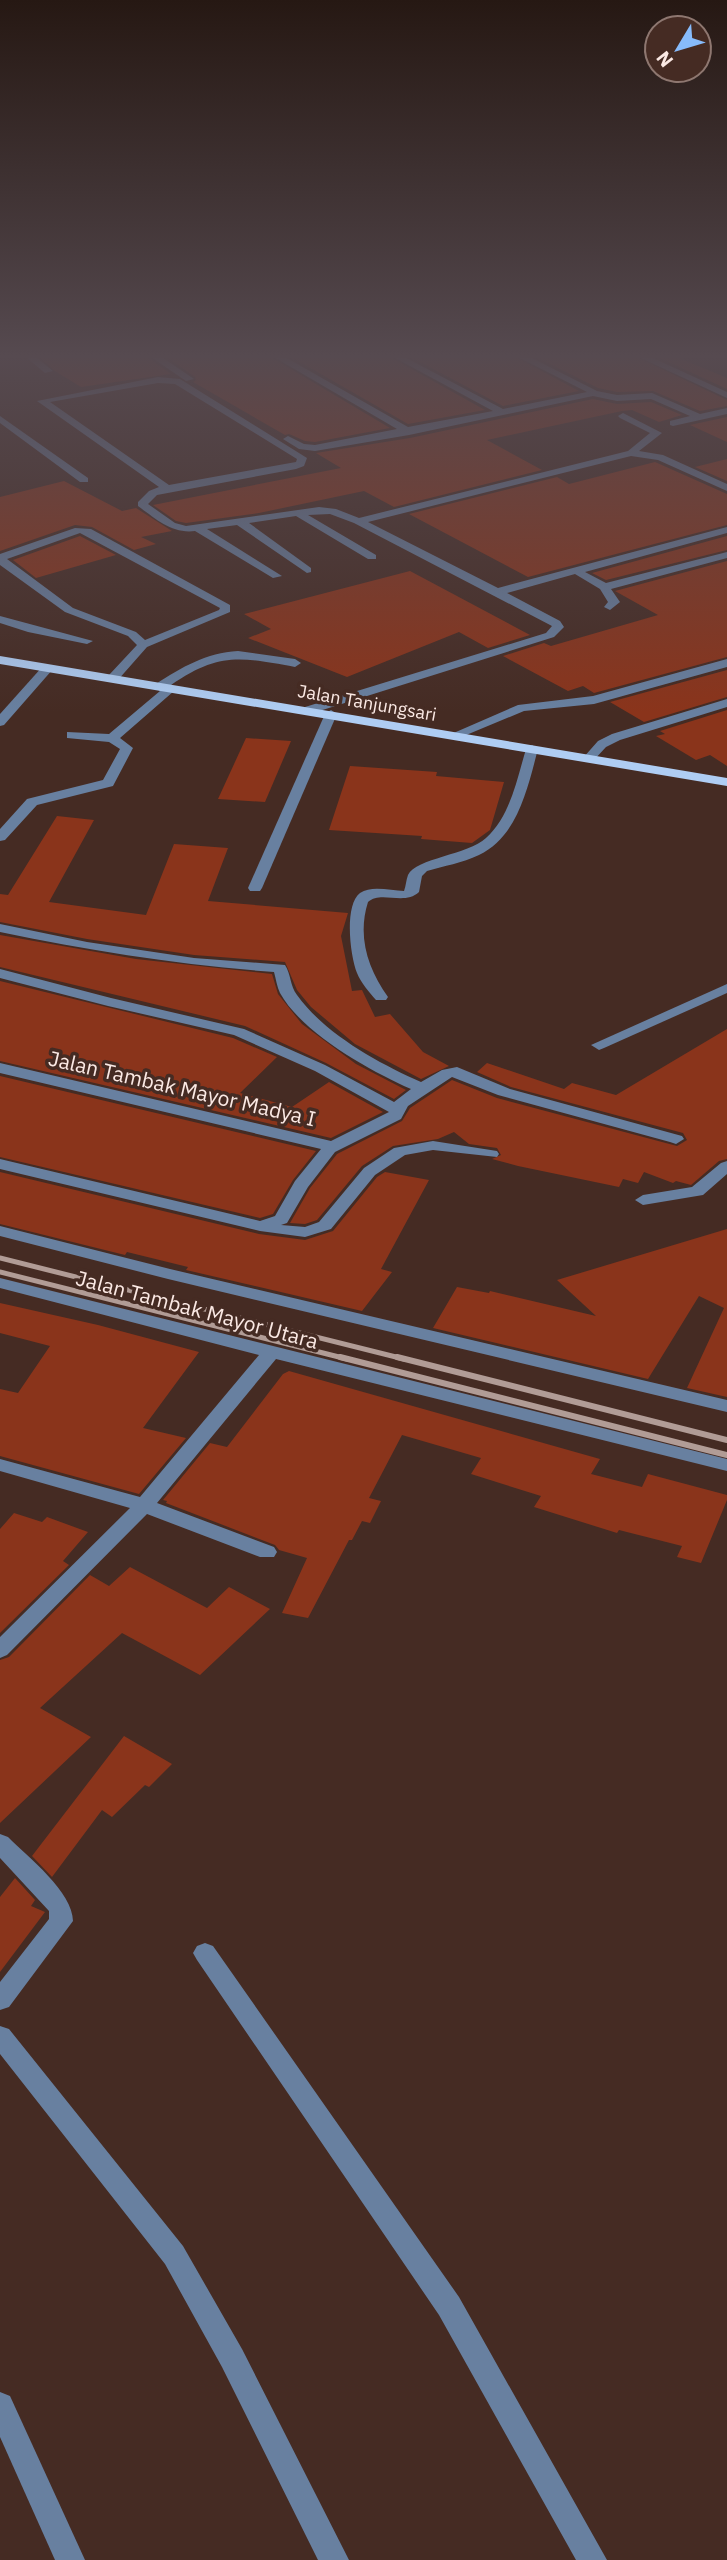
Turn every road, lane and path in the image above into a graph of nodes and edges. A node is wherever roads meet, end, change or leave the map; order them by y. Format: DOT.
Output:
graph roads {
  1 [pos="74,472"];
  2 [pos="144,472"];
  3 [pos="258,472"];
  4 [pos="553,472"];
  5 [pos="693,472"];
  6 [pos="84,480"];
  7 [pos="167,488"];
  8 [pos="727,488"];
  9 [pos="298,513"];
  10 [pos="358,521"];
  11 [pos="240,522"];
  12 [pos="199,529"];
  13 [pos="727,530"];
  14 [pos="727,555"];
  15 [pos="372,558"];
  16 [pos="307,570"];
  17 [pos="575,570"];
  18 [pos="277,576"];
  19 [pos="604,587"];
  20 [pos="497,592"];
  21 [pos="610,607"];
  22 [pos="1,620"];
  23 [pos="87,641"];
  24 [pos="143,645"];
  25 [pos="0,660"];
  26 [pos="295,663"];
  27 [pos="727,663"];
  28 [pos="47,668"];
  29 [pos="113,678"];
  30 [pos="165,687"];
  31 [pos="727,703"];
  32 [pos="309,710"];
  33 [pos="331,714"];
  34 [pos="2,717"];
  35 [pos="455,735"];
  36 [pos="71,736"];
  37 [pos="112,738"];
  38 [pos="531,749"];
  39 [pos="589,758"];
  40 [pos="727,782"];
  41 [pos="0,837"];
  42 [pos="255,888"];
  43 [pos="0,928"];
  44 [pos="0,974"];
  45 [pos="727,988"];
  46 [pos="381,997"];
  47 [pos="599,1045"];
  48 [pos="0,1068"];
  49 [pos="422,1088"];
  50 [pos="397,1110"];
  51 [pos="676,1139"];
  52 [pos="329,1149"];
  53 [pos="491,1154"];
  54 [pos="0,1164"];
  55 [pos="727,1166"];
  56 [pos="643,1200"];
  57 [pos="260,1226"];
  58 [pos="0,1231"];
  59 [pos="0,1283"];
  60 [pos="272,1352"];
  61 [pos="727,1406"];
  62 [pos="0,1465"];
  63 [pos="727,1465"];
  64 [pos="144,1505"];
  65 [pos="267,1552"];
  66 [pos="0,1650"];
  67 [pos="0,1843"];
  68 [pos="205,1953"];
  69 [pos="0,2000"];
  70 [pos="0,2036"];
  71 [pos="0,2405"];
  72 [pos="70,2560"];
  73 [pos="334,2560"];
  74 [pos="592,2560"];
  1 -- 6 [label="street"];
  2 -- 7 [label="street"];
  3 -- 7 [label="street"];
  4 -- 10 [label="street"];
  5 -- 8 [label="street"];
  7 -- 12 [label="street"];
  9 -- 10 [label="street"];
  9 -- 11 [label="street"];
  9 -- 15 [label="street"];
  10 -- 20 [label="street"];
  11 -- 12 [label="street"];
  11 -- 16 [label="street"];
  12 -- 18 [label="street"];
  13 -- 17 [label="street"];
  14 -- 19 [label="street"];
  17 -- 19 [label="street"];
  17 -- 20 [label="street"];
  19 -- 21 [label="street"];
  20 -- 32 [label="street"];
  22 -- 23 [label="street"];
  24 -- 24 [label="street"];
  24 -- 29 [label="street"];
  25 -- 28 [label="main road, Jalan Tanjungsari"];
  26 -- 30 [label="street"];
  27 -- 35 [label="street"];
  28 -- 29 [label="main road, Jalan Tanjungsari"];
  28 -- 34 [label="street"];
  29 -- 30 [label="main road, Jalan Tanjungsari"];
  30 -- 32 [label="main road, Jalan Tanjungsari"];
  30 -- 37 [label="street"];
  31 -- 39 [label="street"];
  32 -- 33 [label="main road, Jalan Tanjungsari"];
  33 -- 35 [label="main road, Jalan Tanjungsari"];
  33 -- 42 [label="street"];
  35 -- 38 [label="main road, Jalan Tanjungsari"];
  36 -- 37 [label="street"];
  37 -- 41 [label="street"];
  38 -- 39 [label="main road, Jalan Tanjungsari"];
  38 -- 46 [label="street"];
  39 -- 40 [label="main road, Jalan Tanjungsari"];
  43 -- 49 [label="street"];
  44 -- 50 [label="street"];
  45 -- 47 [label="street"];
  48 -- 52 [label="street, Jalan Tambak Mayor Madya I"];
  49 -- 50 [label="street"];
  49 -- 51 [label="street"];
  50 -- 52 [label="street"];
  52 -- 57 [label="street, Jalan Tambak Mayor Madya I"];
  53 -- 57 [label="street"];
  54 -- 57 [label="street"];
  55 -- 56 [label="street"];
  58 -- 61 [label="street"];
  59 -- 60 [label="street, Jalan Tambak Mayor Utara"];
  60 -- 63 [label="street, Jalan Tambak Mayor Utara"];
  60 -- 64 [label="street"];
  62 -- 64 [label="street"];
  64 -- 65 [label="street"];
  64 -- 66 [label="street"];
  67 -- 69 [label="street"];
  68 -- 74 [label="street"];
  70 -- 73 [label="street"];
  71 -- 72 [label="street"];
}
